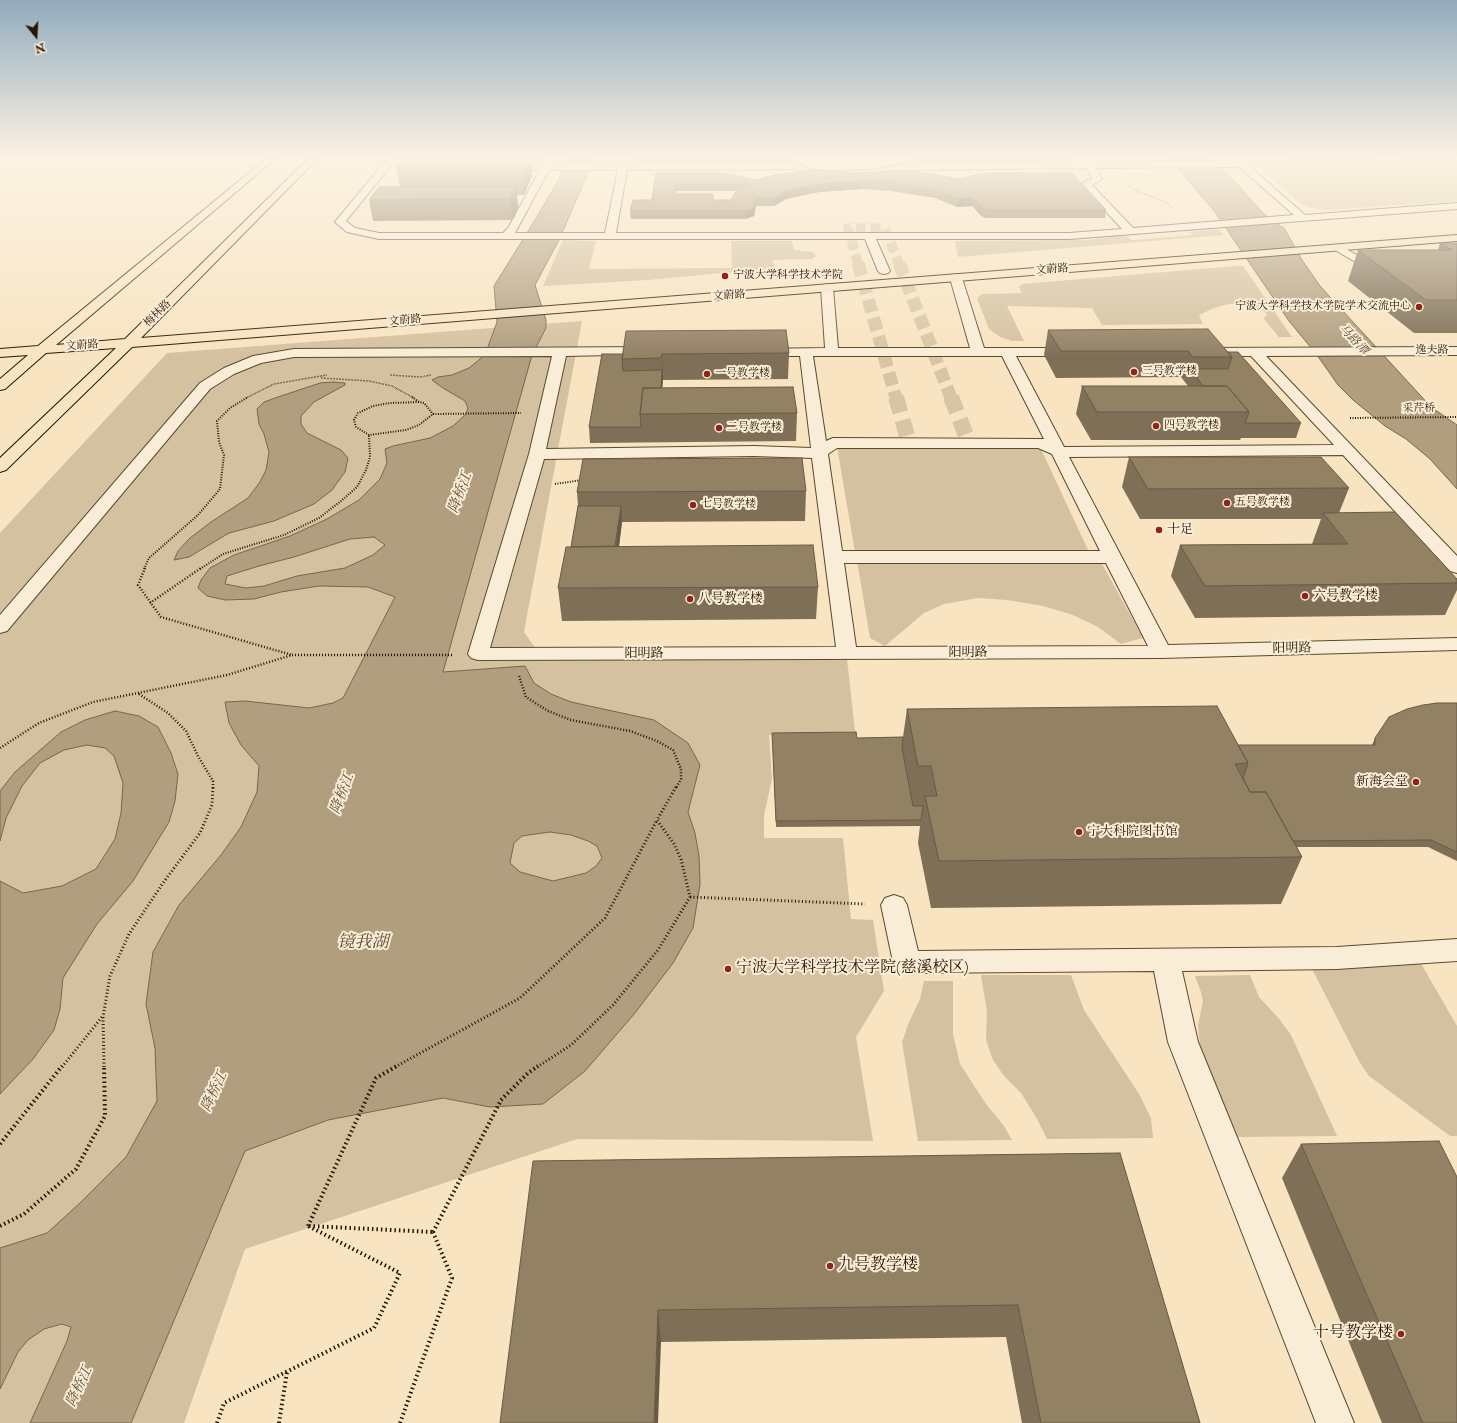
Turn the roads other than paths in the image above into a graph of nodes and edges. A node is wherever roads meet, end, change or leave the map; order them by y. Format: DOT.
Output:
graph roads {
  1 [pos="192,224"];
  2 [pos="248,224"];
  3 [pos="344,224"];
  4 [pos="515,224"];
  5 [pos="611,224"];
  6 [pos="1124,224"];
  7 [pos="1213,224"];
  8 [pos="1315,224"];
  9 [pos="1320,227"];
  10 [pos="1457,229"];
  11 [pos="1130,231"];
  12 [pos="510,236"];
  13 [pos="610,236"];
  14 [pos="869,236"];
  15 [pos="1457,238"];
  16 [pos="1339,248"];
  17 [pos="932,268"];
  18 [pos="888,271"];
  19 [pos="1378,271"];
  20 [pos="868,273"];
  21 [pos="956,278"];
  22 [pos="827,288"];
  23 [pos="161,326"];
  24 [pos="146,327"];
  25 [pos="122,329"];
  26 [pos="84,332"];
  27 [pos="61,333"];
  28 [pos="38,335"];
  29 [pos="129,343"];
  30 [pos="43,349"];
  31 [pos="560,351"];
  32 [pos="663,351"];
  33 [pos="1457,351"];
  34 [pos="742,352"];
  35 [pos="806,352"];
  36 [pos="832,352"];
  37 [pos="978,352"];
  38 [pos="1007,352"];
  39 [pos="1084,352"];
  40 [pos="1185,352"];
  41 [pos="1262,352"];
  42 [pos="0,353"];
  43 [pos="0,386"];
  44 [pos="1348,450"];
  45 [pos="1059,452"];
  46 [pos="819,453"];
  47 [pos="537,454"];
  48 [pos="0,467"];
  49 [pos="834,557"];
  50 [pos="1113,557"];
  51 [pos="1457,567"];
  52 [pos="0,627"];
  53 [pos="1457,644"];
  54 [pos="1161,652"];
  55 [pos="847,653"];
  56 [pos="894,905"];
  57 [pos="1457,950"];
  58 [pos="1165,959"];
  59 [pos="1335,1423"];
  1 -- 27 [label="main road"];
  2 -- 24 [label="main road, 梅林路"];
  3 -- 12 [label="street"];
  4 -- 12 [label="street"];
  5 -- 13 [label="street"];
  6 -- 11 [label="street"];
  7 -- 11 [label="street"];
  8 -- 9 [label="street"];
  10 -- 17 [label="main road, 文蔚路"];
  11 -- 14 [label="street"];
  12 -- 13 [label="street"];
  13 -- 14 [label="street"];
  14 -- 18 [label="street"];
  15 -- 16 [label="main road, 文蔚路"];
  16 -- 19 [label="street"];
  16 -- 21 [label="main road, 文蔚路"];
  18 -- 20 [label="main road"];
  21 -- 22 [label="main road, 文蔚路"];
  21 -- 37 [label="street"];
  22 -- 29 [label="main road, 文蔚路"];
  22 -- 36 [label="street"];
  23 -- 24 [label="main road"];
  24 -- 25 [label="main road"];
  24 -- 29 [label="main road, 梅林路"];
  26 -- 27 [label="main road, 文蔚路"];
  27 -- 28 [label="main road, 文蔚路"];
  27 -- 30 [label="main road"];
  29 -- 30 [label="main road, 文蔚路"];
  29 -- 48 [label="main road, 梅林路"];
  30 -- 42 [label="main road, 文蔚路"];
  30 -- 43 [label="main road"];
  31 -- 32 [label="street"];
  31 -- 47 [label="street"];
  31 -- 52 [label="street"];
  33 -- 41 [label="street, 逸夫路"];
  34 -- 35 [label="street"];
  35 -- 36 [label="street"];
  35 -- 46 [label="street"];
  36 -- 37 [label="street"];
  37 -- 38 [label="street"];
  38 -- 39 [label="street"];
  38 -- 45 [label="street"];
  40 -- 41 [label="street, 逸夫路"];
  41 -- 44 [label="street"];
  44 -- 45 [label="street"];
  44 -- 51 [label="street"];
  45 -- 46 [label="street"];
  45 -- 50 [label="street"];
  46 -- 47 [label="street"];
  46 -- 49 [label="street"];
  47 -- 55 [label="street, 阳明路"];
  49 -- 50 [label="street"];
  49 -- 55 [label="street"];
  50 -- 54 [label="street"];
  53 -- 54 [label="street, 阳明路"];
  54 -- 55 [label="street, 阳明路"];
  56 -- 58 [label="street"];
  57 -- 58 [label="street"];
  58 -- 59 [label="street"];
}
